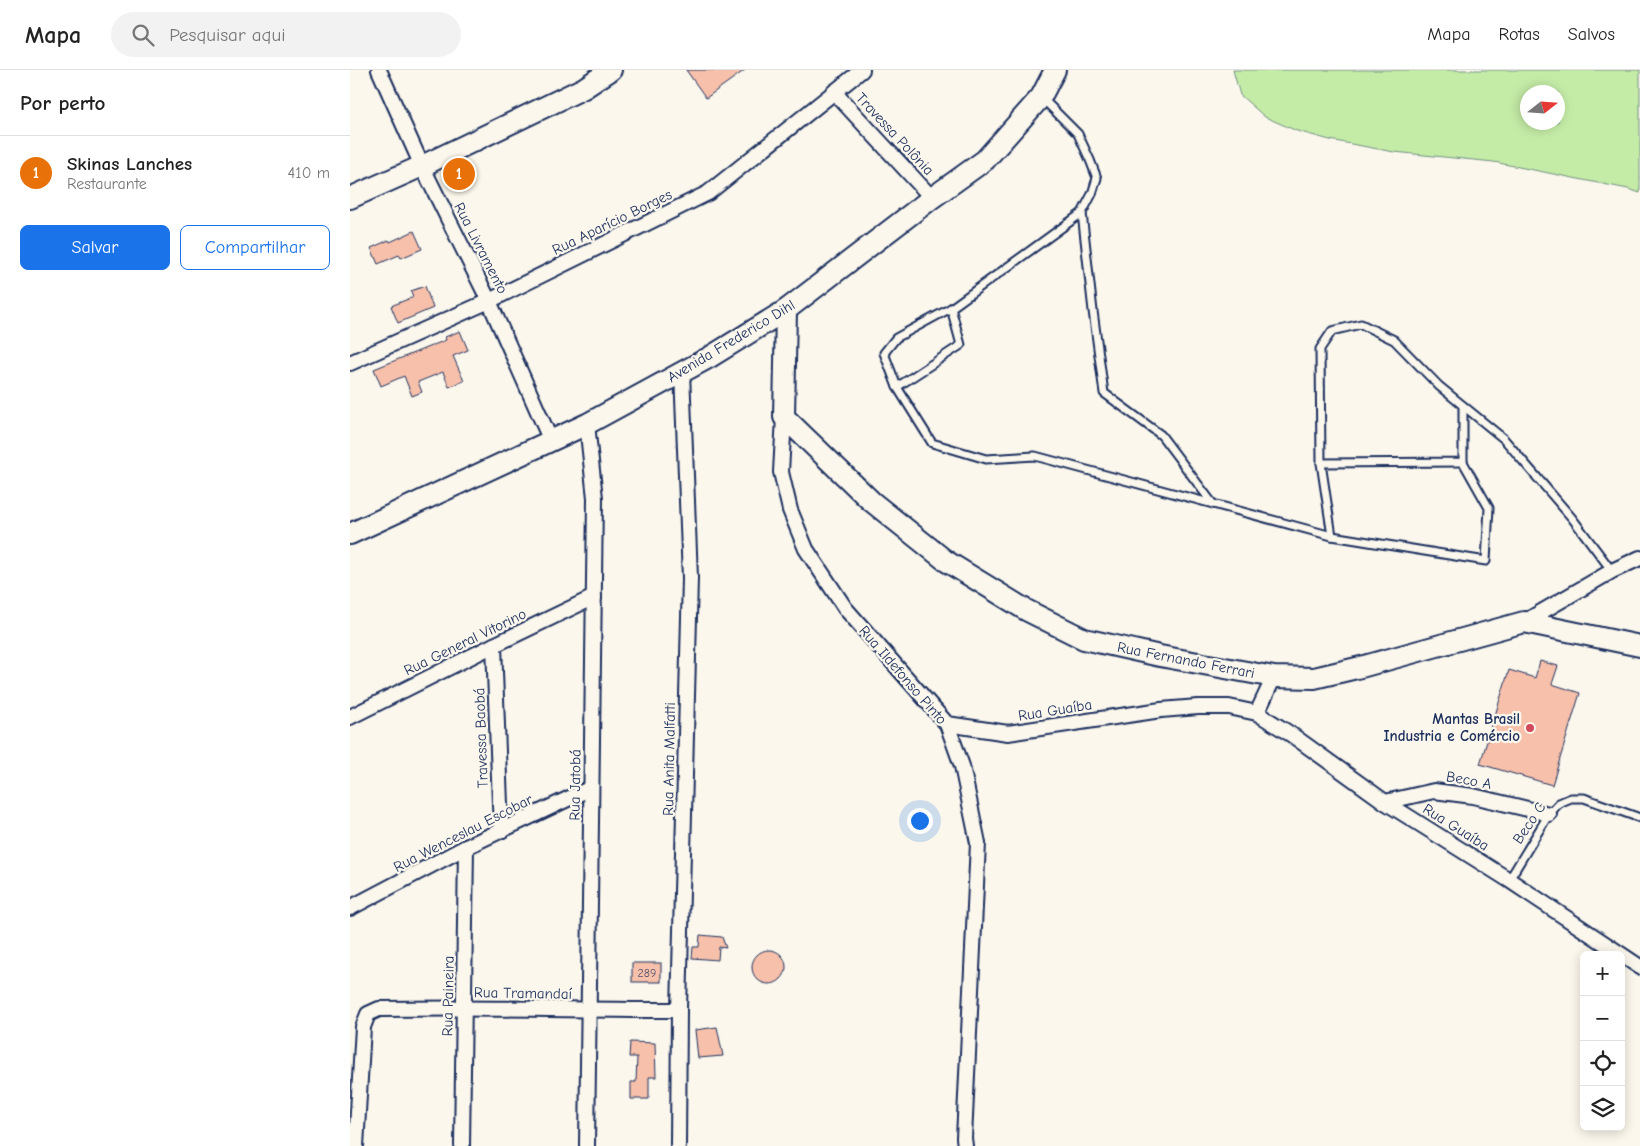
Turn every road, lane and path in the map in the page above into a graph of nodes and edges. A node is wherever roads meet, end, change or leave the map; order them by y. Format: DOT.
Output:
graph roads {
  1 [pos="379,70"];
  2 [pos="611,70"];
  3 [pos="862,70"];
  4 [pos="1055,70"];
  5 [pos="834,92"];
  6 [pos="1041,97"];
  7 [pos="422,166"];
  8 [pos="350,198"];
  9 [pos="932,198"];
  10 [pos="1082,213"];
  11 [pos="489,301"];
  12 [pos="951,308"];
  13 [pos="786,310"];
  14 [pos="350,362"];
  15 [pos="682,372"];
  16 [pos="897,387"];
  17 [pos="1463,406"];
  18 [pos="784,417"];
  19 [pos="586,424"];
  20 [pos="551,441"];
  21 [pos="1463,462"];
  22 [pos="1321,463"];
  23 [pos="1213,504"];
  24 [pos="350,534"];
  25 [pos="1332,536"];
  26 [pos="1640,558"];
  27 [pos="1612,572"];
  28 [pos="594,597"];
  29 [pos="1524,622"];
  30 [pos="494,645"];
  31 [pos="1640,646"];
  32 [pos="1274,677"];
  33 [pos="1257,712"];
  34 [pos="350,717"];
  35 [pos="947,724"];
  36 [pos="591,788"];
  37 [pos="1384,802"];
  38 [pos="1549,814"];
  39 [pos="1640,818"];
  40 [pos="501,831"];
  41 [pos="466,847"];
  42 [pos="1509,880"];
  43 [pos="350,908"];
  44 [pos="1640,967"];
  45 [pos="464,1008"];
  46 [pos="588,1010"];
  47 [pos="679,1010"];
  48 [pos="356,1146"];
  49 [pos="462,1146"];
  50 [pos="587,1146"];
  51 [pos="678,1146"];
  52 [pos="965,1146"];
  1 -- 7 [label="street, Rua Livramento"];
  2 -- 7 [label="main road"];
  3 -- 5 [label="street, Rua Aparício Borges"];
  4 -- 6 [label="main road, Avenida Frederico Dihl"];
  5 -- 9 [label="street, Travessa Polônia"];
  5 -- 11 [label="street, Rua Aparício Borges"];
  6 -- 9 [label="main road, Avenida Frederico Dihl"];
  6 -- 10 [label="lane"];
  7 -- 8 [label="main road"];
  7 -- 11 [label="street, Rua Livramento"];
  9 -- 13 [label="main road, Avenida Frederico Dihl"];
  10 -- 12 [label="lane"];
  10 -- 23 [label="lane"];
  11 -- 14 [label="street, Rua Aparício Borges"];
  11 -- 20 [label="street, Rua Livramento"];
  12 -- 16 [label="lane"];
  12 -- 16 [label="lane"];
  13 -- 15 [label="main road, Avenida Frederico Dihl"];
  13 -- 18 [label="main road, Rua Ildefonso Pinto"];
  15 -- 19 [label="main road, Avenida Frederico Dihl"];
  15 -- 47 [label="street, Rua Anita Malfatti"];
  16 -- 23 [label="lane"];
  17 -- 21 [label="lane"];
  17 -- 22 [label="lane"];
  17 -- 27 [label="lane"];
  18 -- 32 [label="main road, Rua Fernando Ferrari"];
  18 -- 35 [label="street, Rua Ildefonso Pinto"];
  19 -- 20 [label="main road, Avenida Frederico Dihl"];
  19 -- 28 [label="street, Rua Jatobá"];
  20 -- 24 [label="main road, Avenida Frederico Dihl"];
  21 -- 22 [label="lane"];
  21 -- 25 [label="lane"];
  22 -- 25 [label="lane"];
  23 -- 25 [label="lane"];
  26 -- 27 [label="street, Rua Fernando Ferrari"];
  27 -- 29 [label="street, Rua Fernando Ferrari"];
  28 -- 30 [label="street, Rua General Vitorino"];
  28 -- 36 [label="street, Rua Jatobá"];
  29 -- 31 [label="main road"];
  29 -- 32 [label="main road, Rua Fernando Ferrari"];
  30 -- 34 [label="street, Rua General Vitorino"];
  30 -- 40 [label="street, Travessa Baobá"];
  32 -- 33 [label="street"];
  33 -- 35 [label="street, Rua Guaíba"];
  33 -- 37 [label="street, Rua Guaíba"];
  35 -- 52 [label="street, Rua Ildefonso Pinto"];
  36 -- 40 [label="street, Rua Wenceslau Escobar"];
  36 -- 46 [label="street, Rua Jatobá"];
  37 -- 38 [label="street, Beco A"];
  37 -- 42 [label="street, Rua Guaíba"];
  38 -- 39 [label="lane, Beco C"];
  38 -- 42 [label="lane, Beco C"];
  40 -- 41 [label="street, Rua Wenceslau Escobar"];
  41 -- 43 [label="street, Rua Wenceslau Escobar"];
  41 -- 45 [label="street, Rua Paineira"];
  42 -- 44 [label="street, Rua Guaíba"];
  45 -- 46 [label="street, Rua Tramandaí"];
  45 -- 48 [label="street, Rua Tramandaí"];
  45 -- 49 [label="street, Rua Paineira"];
  46 -- 47 [label="street, Rua Tramandaí"];
  46 -- 50 [label="street, Rua Jatobá"];
  47 -- 51 [label="street, Rua Anita Malfatti"];
}
